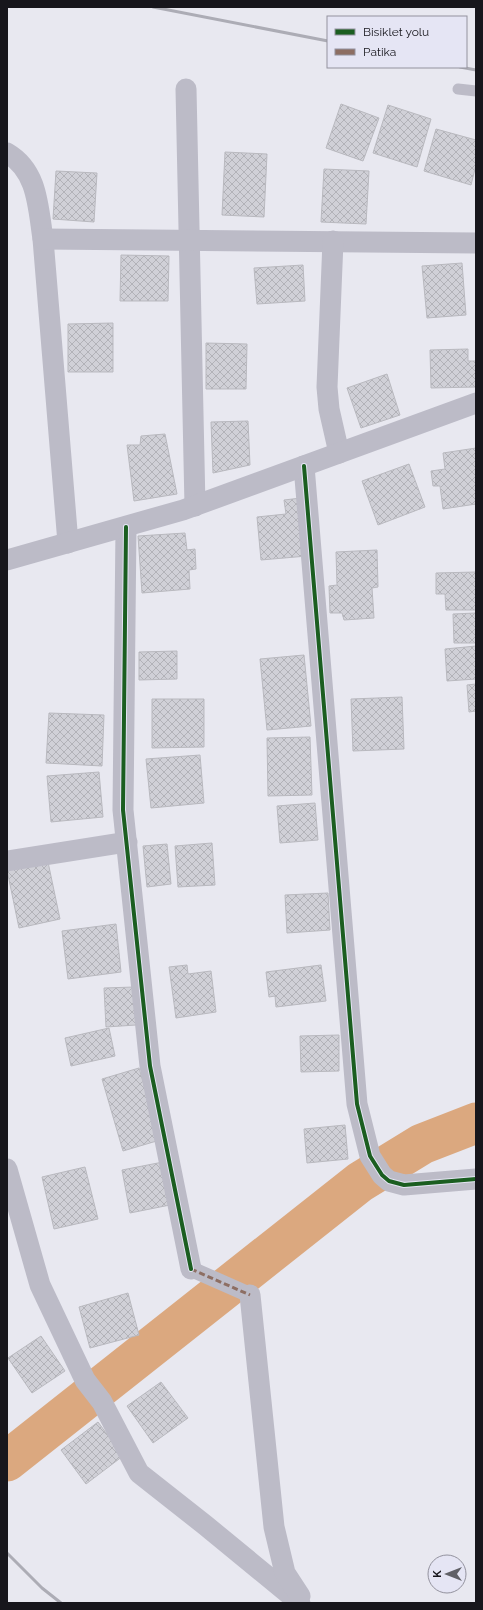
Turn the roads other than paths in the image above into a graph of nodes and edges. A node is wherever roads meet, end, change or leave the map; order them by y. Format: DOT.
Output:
graph roads {
  1 [pos="186,88"];
  2 [pos="458,89"];
  3 [pos="476,91"];
  4 [pos="7,152"];
  5 [pos="43,239"];
  6 [pos="189,240"];
  7 [pos="333,241"];
  8 [pos="476,243"];
  9 [pos="476,403"];
  10 [pos="339,453"];
  11 [pos="304,466"];
  12 [pos="195,506"];
  13 [pos="126,526"];
  14 [pos="68,543"];
  15 [pos="7,560"];
  16 [pos="127,842"];
  17 [pos="7,861"];
  18 [pos="7,1169"];
  19 [pos="476,1179"];
  20 [pos="191,1269"];
  21 [pos="250,1295"];
  22 [pos="300,1603"];
  23 [pos="304,1603"];
  1 -- 6 [label="street"];
  2 -- 3 [label="lane"];
  4 -- 5 [label="street"];
  5 -- 6 [label="street"];
  5 -- 14 [label="street"];
  6 -- 7 [label="street"];
  6 -- 12 [label="street"];
  7 -- 8 [label="street"];
  7 -- 10 [label="street"];
  9 -- 10 [label="street"];
  10 -- 11 [label="street"];
  11 -- 12 [label="street"];
  11 -- 19 [label="street"];
  12 -- 13 [label="street"];
  13 -- 14 [label="street"];
  13 -- 16 [label="street"];
  14 -- 15 [label="street"];
  16 -- 17 [label="street"];
  16 -- 20 [label="street"];
  18 -- 22 [label="street"];
  20 -- 21 [label="street"];
  21 -- 23 [label="street"];
}
